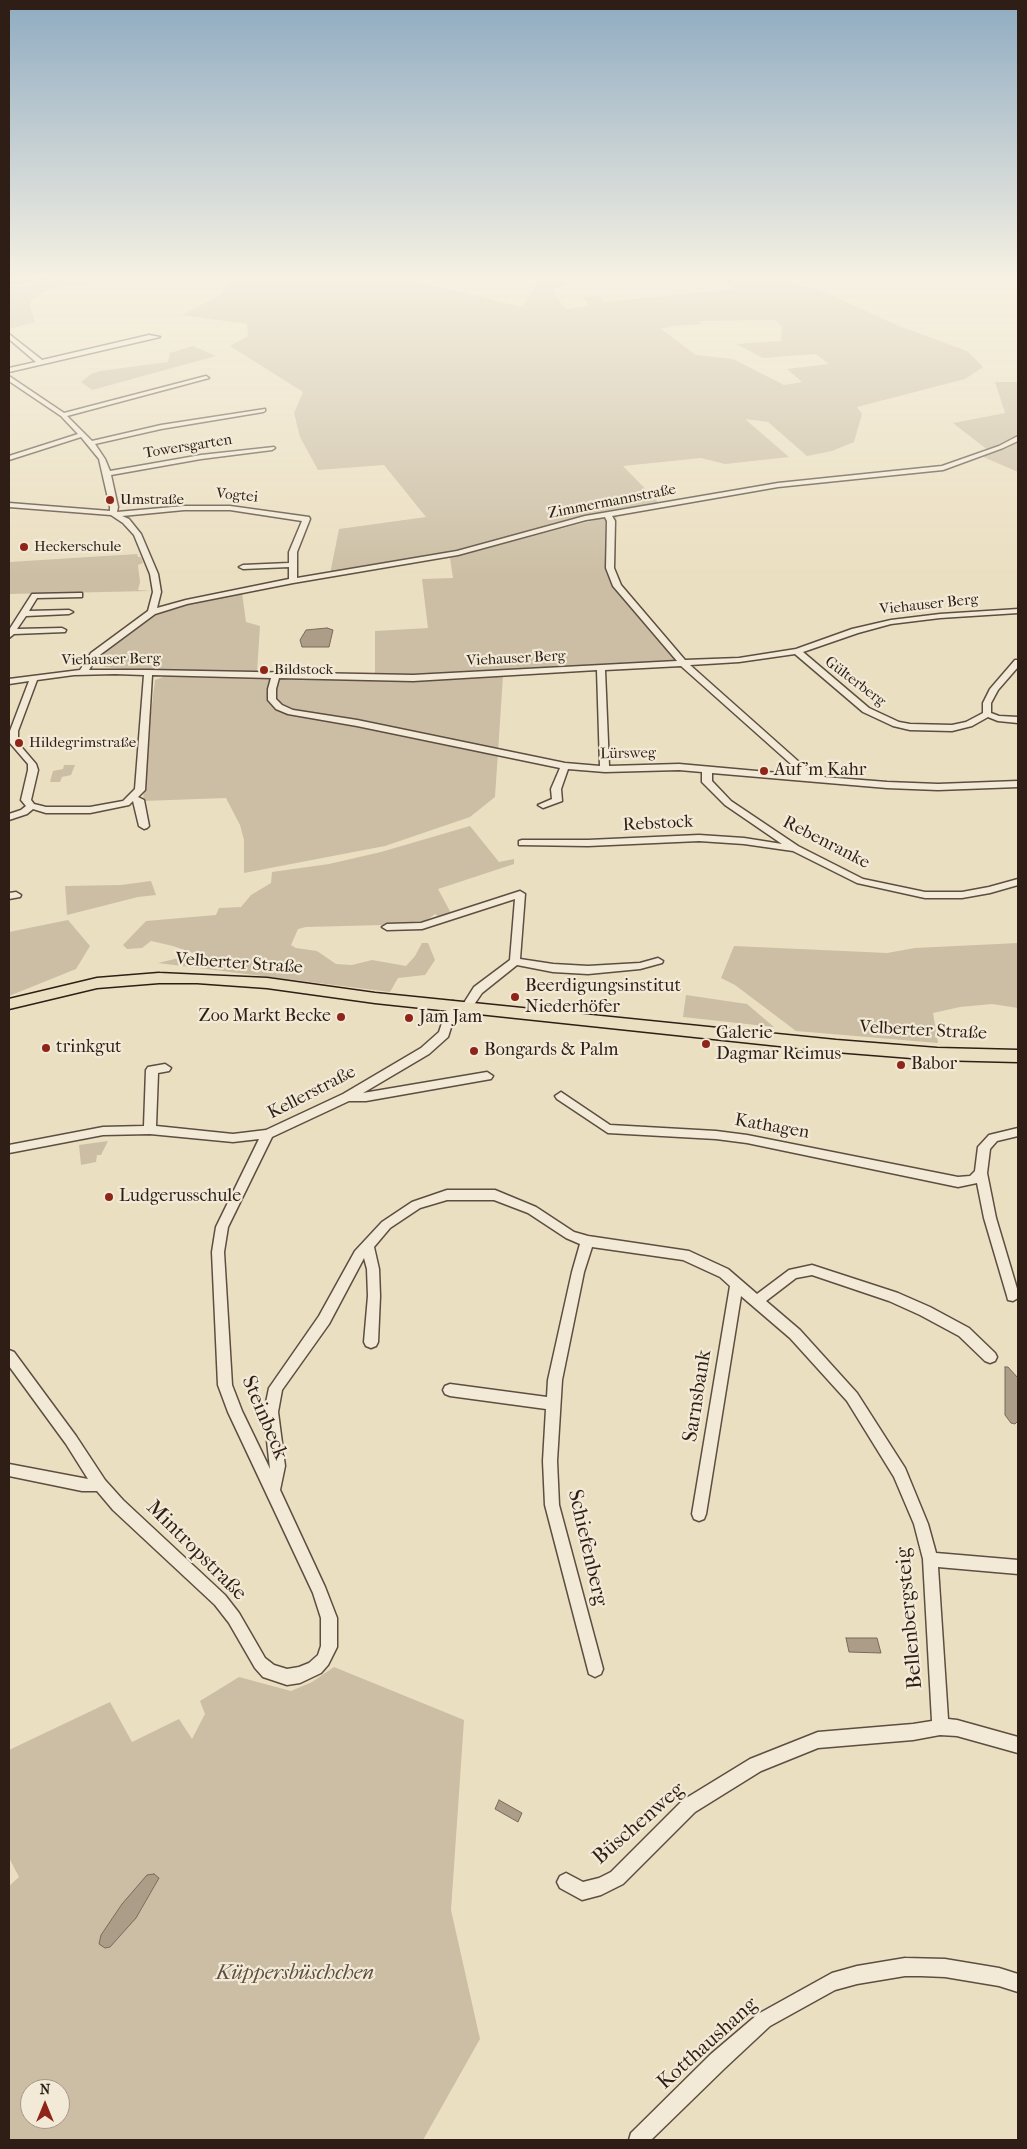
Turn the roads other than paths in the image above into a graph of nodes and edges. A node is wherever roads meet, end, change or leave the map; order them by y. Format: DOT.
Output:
graph roads {
  1 [pos="9,378"];
  2 [pos="206,378"];
  3 [pos="263,410"];
  4 [pos="63,415"];
  5 [pos="82,434"];
  6 [pos="1017,441"];
  7 [pos="91,443"];
  8 [pos="272,448"];
  9 [pos="9,458"];
  10 [pos="108,474"];
  11 [pos="9,505"];
  12 [pos="115,514"];
  13 [pos="608,515"];
  14 [pos="292,565"];
  15 [pos="243,567"];
  16 [pos="293,581"];
  17 [pos="79,595"];
  18 [pos="1018,611"];
  19 [pos="69,612"];
  20 [pos="152,612"];
  21 [pos="24,614"];
  22 [pos="62,630"];
  23 [pos="10,634"];
  24 [pos="797,651"];
  25 [pos="1018,662"];
  26 [pos="684,664"];
  27 [pos="600,668"];
  28 [pos="148,672"];
  29 [pos="83,673"];
  30 [pos="276,675"];
  31 [pos="34,678"];
  32 [pos="9,681"];
  33 [pos="987,714"];
  34 [pos="1018,720"];
  35 [pos="564,766"];
  36 [pos="605,768"];
  37 [pos="707,769"];
  38 [pos="807,778"];
  39 [pos="1018,784"];
  40 [pos="134,798"];
  41 [pos="543,805"];
  42 [pos="31,806"];
  43 [pos="9,817"];
  44 [pos="144,826"];
  45 [pos="522,843"];
  46 [pos="795,848"];
  47 [pos="1018,882"];
  48 [pos="387,927"];
  49 [pos="515,961"];
  50 [pos="658,961"];
  51 [pos="9,1004"];
  52 [pos="460,1006"];
  53 [pos="1018,1056"];
  54 [pos="165,1068"];
  55 [pos="487,1076"];
  56 [pos="562,1096"];
  57 [pos="347,1097"];
  58 [pos="150,1130"];
  59 [pos="1018,1132"];
  60 [pos="268,1134"];
  61 [pos="9,1149"];
  62 [pos="982,1173"];
  63 [pos="587,1241"];
  64 [pos="367,1245"];
  65 [pos="737,1284"];
  66 [pos="1013,1296"];
  67 [pos="758,1300"];
  68 [pos="371,1342"];
  69 [pos="9,1356"];
  70 [pos="990,1357"];
  71 [pos="450,1390"];
  72 [pos="552,1404"];
  73 [pos="9,1470"];
  74 [pos="100,1484"];
  75 [pos="274,1490"];
  76 [pos="699,1514"];
  77 [pos="930,1559"];
  78 [pos="1018,1567"];
  79 [pos="327,1654"];
  80 [pos="594,1669"];
  81 [pos="940,1727"];
  82 [pos="1018,1745"];
  83 [pos="566,1882"];
  84 [pos="1018,1983"];
  85 [pos="638,2140"];
  1 -- 4 [label="street"];
  2 -- 4 [label="street"];
  3 -- 7 [label="street"];
  4 -- 5 [label="street"];
  5 -- 7 [label="street"];
  5 -- 9 [label="street"];
  6 -- 13 [label="street, Zimmermannstraße"];
  7 -- 10 [label="street"];
  8 -- 10 [label="street, Towersgarten"];
  10 -- 12 [label="street"];
  11 -- 12 [label="street"];
  12 -- 14 [label="street, Vogtei"];
  12 -- 20 [label="street"];
  13 -- 16 [label="street, Zimmermannstraße"];
  13 -- 26 [label="street"];
  14 -- 15 [label="street"];
  14 -- 16 [label="street, Vogtei"];
  16 -- 20 [label="street, Zimmermannstraße"];
  17 -- 21 [label="street"];
  18 -- 24 [label="street, Viehauser Berg"];
  19 -- 21 [label="street"];
  20 -- 29 [label="street"];
  21 -- 23 [label="street"];
  22 -- 23 [label="street"];
  24 -- 26 [label="street, Viehauser Berg"];
  24 -- 33 [label="street, Gülterberg"];
  25 -- 33 [label="street"];
  26 -- 27 [label="street, Viehauser Berg"];
  26 -- 38 [label="street"];
  27 -- 30 [label="street, Viehauser Berg"];
  27 -- 36 [label="street"];
  28 -- 29 [label="street, Viehauser Berg"];
  28 -- 30 [label="street, Viehauser Berg"];
  28 -- 40 [label="street"];
  29 -- 31 [label="street, Viehauser Berg"];
  30 -- 35 [label="street, Lürsweg"];
  31 -- 32 [label="street, Viehauser Berg"];
  31 -- 42 [label="street"];
  33 -- 34 [label="street"];
  35 -- 36 [label="street, Lürsweg"];
  35 -- 41 [label="street"];
  36 -- 37 [label="street, Lürsweg"];
  37 -- 38 [label="street, Lürsweg"];
  37 -- 46 [label="street, Rebenranke"];
  38 -- 39 [label="street, Lürsweg"];
  40 -- 42 [label="street"];
  40 -- 44 [label="street"];
  42 -- 43 [label="street"];
  45 -- 46 [label="street, Rebstock"];
  46 -- 47 [label="street, Rebenranke"];
  48 -- 49 [label="street"];
  49 -- 50 [label="street"];
  49 -- 52 [label="street"];
  51 -- 52 [label="main road, Velberter Straße"];
  52 -- 53 [label="main road, Velberter Straße"];
  52 -- 57 [label="street, Kellerstraße"];
  54 -- 58 [label="street"];
  55 -- 57 [label="street"];
  56 -- 62 [label="street, Kathagen"];
  57 -- 60 [label="street, Kellerstraße"];
  58 -- 60 [label="street, Kellerstraße"];
  58 -- 61 [label="street, Kellerstraße"];
  59 -- 62 [label="street"];
  60 -- 75 [label="street, Steinbeck"];
  62 -- 66 [label="street"];
  63 -- 64 [label="street, Bellenbergsteig"];
  63 -- 65 [label="street, Bellenbergsteig"];
  63 -- 72 [label="street, Schiefenberg"];
  64 -- 68 [label="street"];
  64 -- 75 [label="street, Bellenbergsteig"];
  65 -- 67 [label="street, Bellenbergsteig"];
  65 -- 76 [label="street, Sarnsbank"];
  67 -- 70 [label="street"];
  67 -- 77 [label="street, Bellenbergsteig"];
  69 -- 74 [label="street, Mintropstraße"];
  71 -- 72 [label="street"];
  72 -- 80 [label="street, Schiefenberg"];
  73 -- 74 [label="street"];
  74 -- 79 [label="street, Mintropstraße"];
  75 -- 79 [label="street, Steinbeck"];
  77 -- 78 [label="street"];
  77 -- 81 [label="street, Bellenbergsteig"];
  81 -- 82 [label="street"];
  81 -- 83 [label="street, Büschenweg"];
  84 -- 85 [label="street, Kotthaushang"];
}
